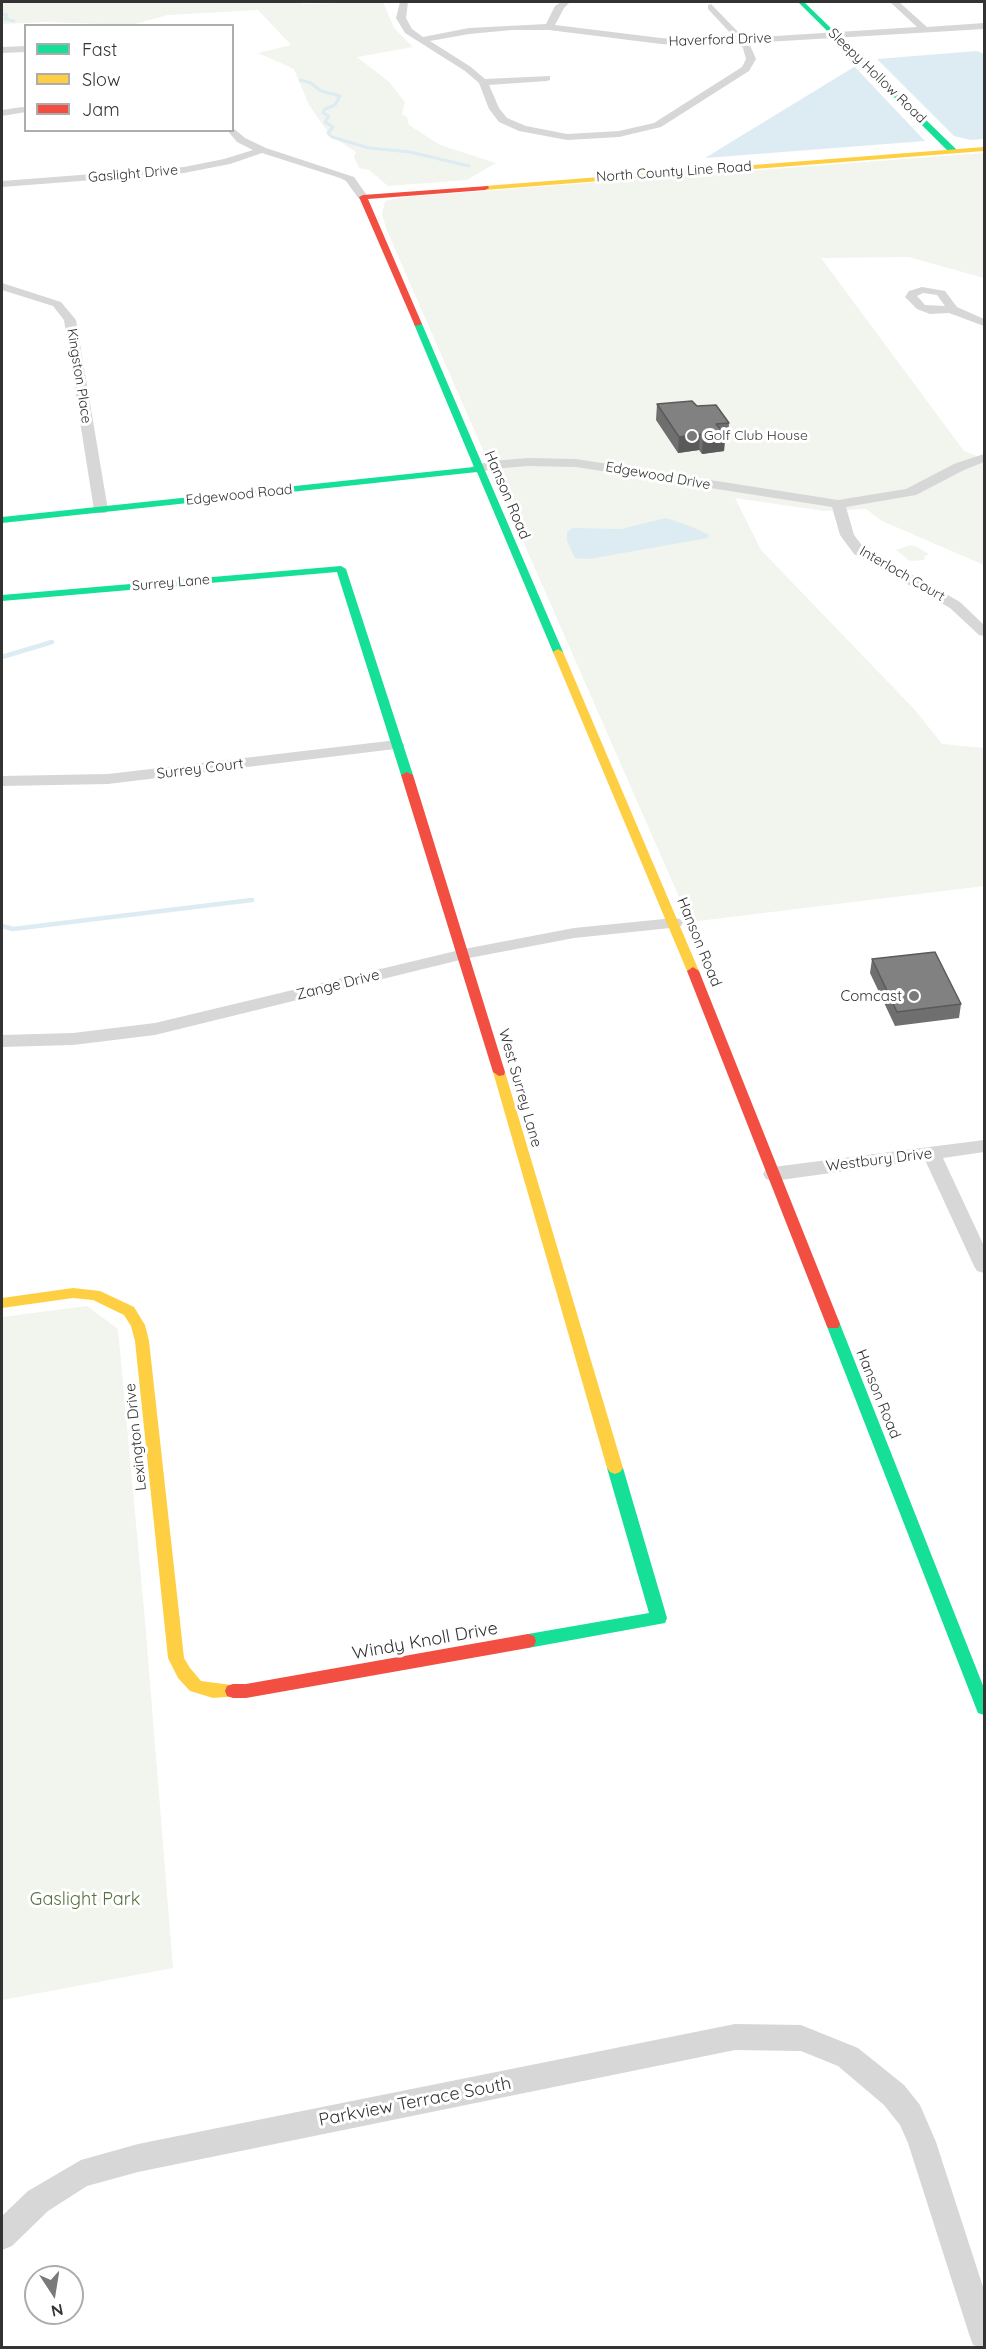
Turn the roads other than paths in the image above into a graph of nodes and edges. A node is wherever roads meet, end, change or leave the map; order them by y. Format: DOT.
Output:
graph roads {
  1 [pos="405,2"];
  2 [pos="566,2"];
  3 [pos="801,2"];
  4 [pos="894,2"];
  5 [pos="711,7"];
  6 [pos="984,26"];
  7 [pos="549,27"];
  8 [pos="924,29"];
  9 [pos="834,34"];
  10 [pos="421,40"];
  11 [pos="744,41"];
  12 [pos="24,49"];
  13 [pos="2,50"];
  14 [pos="547,78"];
  15 [pos="483,82"];
  16 [pos="22,110"];
  17 [pos="2,112"];
  18 [pos="234,132"];
  19 [pos="984,149"];
  20 [pos="262,150"];
  21 [pos="953,151"];
  22 [pos="2,184"];
  23 [pos="363,197"];
  24 [pos="2,286"];
  25 [pos="951,309"];
  26 [pos="984,323"];
  27 [pos="984,458"];
  28 [pos="477,469"];
  29 [pos="838,504"];
  30 [pos="102,510"];
  31 [pos="2,520"];
  32 [pos="341,569"];
  33 [pos="2,598"];
  34 [pos="984,632"];
  35 [pos="397,745"];
  36 [pos="2,781"];
  37 [pos="674,923"];
  38 [pos="464,954"];
  39 [pos="2,1041"];
  40 [pos="984,1146"];
  41 [pos="931,1153"];
  42 [pos="774,1174"];
  43 [pos="984,1266"];
  44 [pos="2,1303"];
  45 [pos="659,1618"];
  46 [pos="196,1686"];
  47 [pos="984,1708"];
  48 [pos="2,2236"];
  49 [pos="984,2334"];
  1 -- 10 [label="street"];
  2 -- 7 [label="street"];
  3 -- 9 [label="street, Sleepy Hollow Road"];
  4 -- 8 [label="street"];
  5 -- 11 [label="street"];
  6 -- 8 [label="street, Haverford Drive"];
  7 -- 10 [label="street, Haverford Drive"];
  7 -- 11 [label="street, Haverford Drive"];
  8 -- 9 [label="street, Haverford Drive"];
  9 -- 11 [label="street, Haverford Drive"];
  9 -- 21 [label="street, Sleepy Hollow Road"];
  10 -- 15 [label="street"];
  11 -- 15 [label="street"];
  12 -- 13 [label="street"];
  14 -- 15 [label="street"];
  16 -- 17 [label="street"];
  18 -- 20 [label="street"];
  19 -- 21 [label="street, North County Line Road"];
  20 -- 22 [label="street, Gaslight Drive"];
  20 -- 23 [label="street"];
  21 -- 23 [label="street, North County Line Road"];
  23 -- 28 [label="street, Hanson Road"];
  24 -- 30 [label="street, Kingston Place"];
  25 -- 26 [label="street"];
  27 -- 29 [label="street"];
  28 -- 29 [label="street, Edgewood Drive"];
  28 -- 30 [label="street, Edgewood Road"];
  28 -- 37 [label="street, Hanson Road"];
  29 -- 34 [label="street, Interloch Court"];
  30 -- 31 [label="street, Edgewood Road"];
  32 -- 33 [label="street, Surrey Lane"];
  32 -- 35 [label="street, West Surrey Lane"];
  35 -- 36 [label="street, Surrey Court"];
  35 -- 38 [label="street, West Surrey Lane"];
  37 -- 38 [label="street, Zange Drive"];
  37 -- 42 [label="street, Hanson Road"];
  38 -- 39 [label="street, Zange Drive"];
  38 -- 45 [label="street, West Surrey Lane"];
  40 -- 41 [label="street, Westbury Drive"];
  41 -- 42 [label="street, Westbury Drive"];
  41 -- 43 [label="street"];
  42 -- 47 [label="street, Hanson Road"];
  44 -- 46 [label="street, Lexington Drive"];
  45 -- 46 [label="street, Windy Knoll Drive"];
  48 -- 49 [label="street, Parkview Terrace South"];
}
